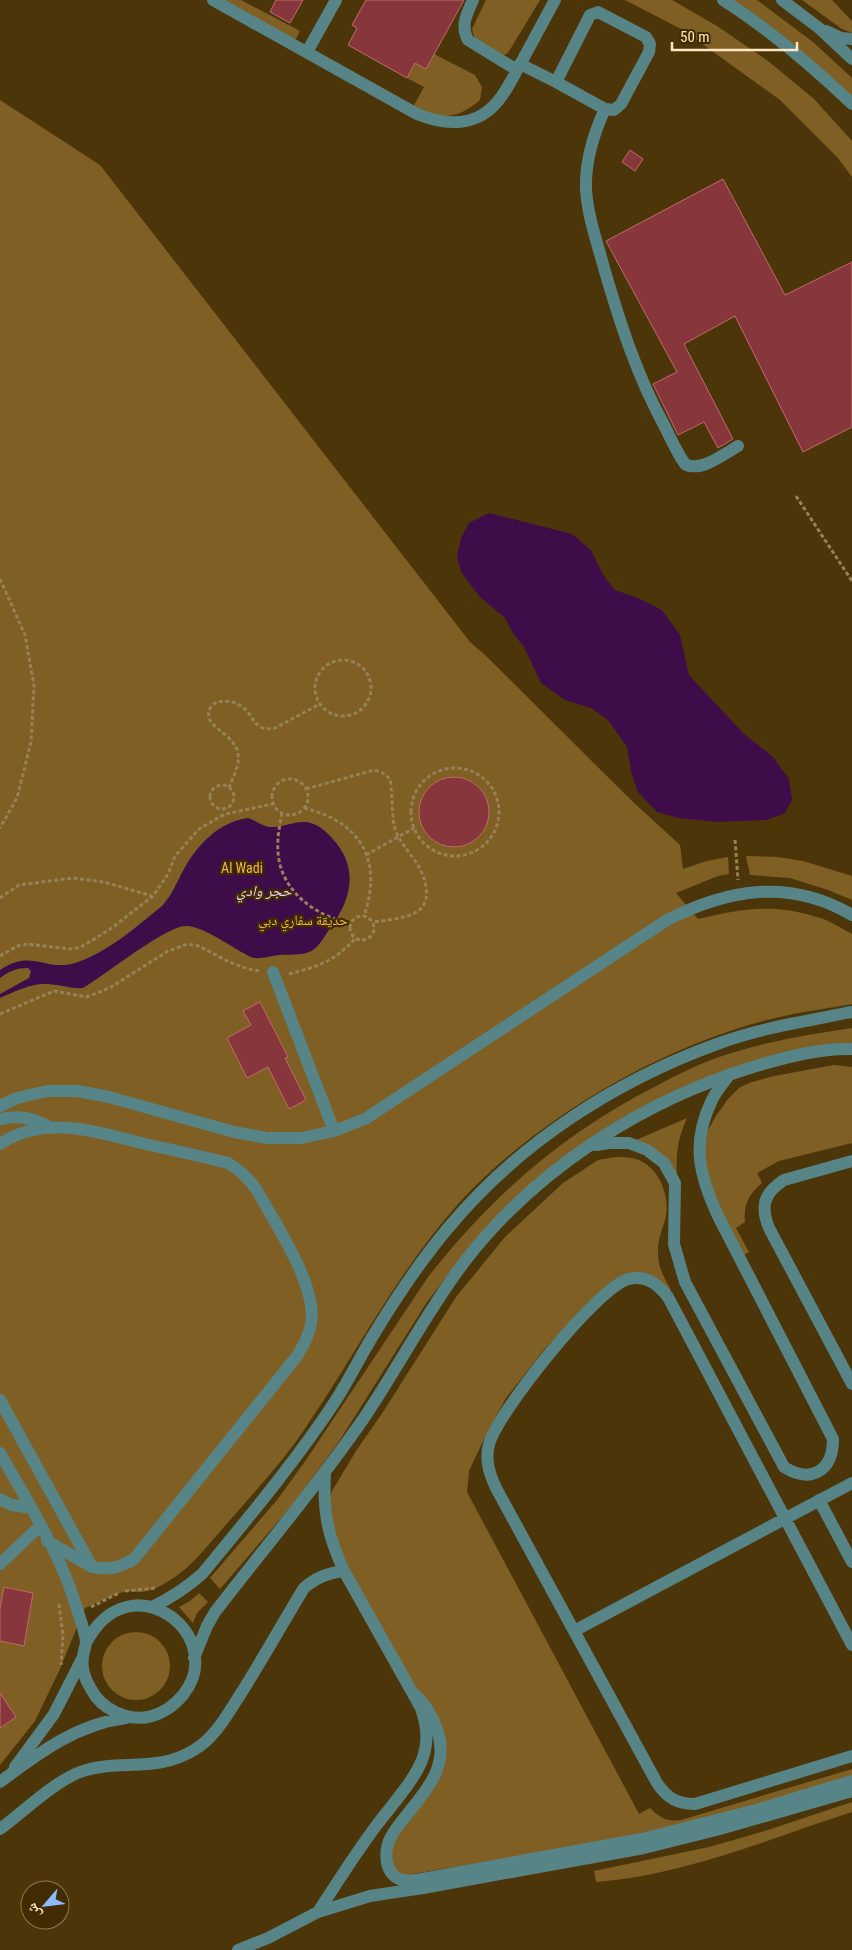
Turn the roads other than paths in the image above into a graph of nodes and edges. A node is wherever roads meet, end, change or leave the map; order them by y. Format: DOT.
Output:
graph roads {
  1 [pos="213,0"];
  2 [pos="336,0"];
  3 [pos="473,0"];
  4 [pos="555,0"];
  5 [pos="723,0"];
  6 [pos="782,0"];
  7 [pos="819,28"];
  8 [pos="852,40"];
  9 [pos="307,52"];
  10 [pos="852,60"];
  11 [pos="519,67"];
  12 [pos="556,82"];
  13 [pos="852,104"];
  14 [pos="605,109"];
  15 [pos="738,446"];
  16 [pos="820,900"];
  17 [pos="852,907"];
  18 [pos="852,915"];
  19 [pos="272,972"];
  20 [pos="852,1012"];
  21 [pos="852,1049"];
  22 [pos="731,1074"];
  23 [pos="0,1106"];
  24 [pos="0,1119"];
  25 [pos="51,1128"];
  26 [pos="334,1131"];
  27 [pos="0,1144"];
  28 [pos="588,1147"];
  29 [pos="852,1161"];
  30 [pos="852,1384"];
  31 [pos="0,1400"];
  32 [pos="0,1453"];
  33 [pos="325,1472"];
  34 [pos="851,1486"];
  35 [pos="0,1499"];
  36 [pos="819,1500"];
  37 [pos="30,1508"];
  38 [pos="785,1518"];
  39 [pos="40,1526"];
  40 [pos="47,1540"];
  41 [pos="852,1562"];
  42 [pos="0,1564"];
  43 [pos="92,1567"];
  44 [pos="344,1571"];
  45 [pos="152,1607"];
  46 [pos="574,1631"];
  47 [pos="86,1643"];
  48 [pos="852,1644"];
  49 [pos="194,1658"];
  50 [pos="82,1659"];
  51 [pos="412,1692"];
  52 [pos="131,1717"];
  53 [pos="852,1756"];
  54 [pos="4,1778"];
  55 [pos="852,1781"];
  56 [pos="852,1791"];
  57 [pos="6,1819"];
  58 [pos="0,1828"];
  59 [pos="318,1912"];
  60 [pos="238,1950"];
  1 -- 9 [label="street"];
  2 -- 9 [label="street"];
  3 -- 11 [label="street"];
  4 -- 11 [label="street"];
  5 -- 13 [label="street"];
  6 -- 7 [label="street"];
  7 -- 8 [label="street"];
  7 -- 10 [label="street"];
  9 -- 11 [label="street"];
  11 -- 12 [label="street"];
  12 -- 14 [label="street"];
  12 -- 14 [label="street"];
  14 -- 15 [label="street"];
  16 -- 17 [label="street"];
  16 -- 18 [label="street"];
  16 -- 26 [label="street"];
  19 -- 26 [label="street"];
  20 -- 45 [label="street"];
  21 -- 22 [label="street"];
  22 -- 28 [label="street"];
  22 -- 28 [label="street"];
  23 -- 26 [label="street"];
  24 -- 25 [label="street"];
  25 -- 27 [label="street"];
  25 -- 43 [label="street"];
  28 -- 33 [label="street"];
  29 -- 30 [label="street"];
  31 -- 43 [label="street"];
  32 -- 37 [label="street"];
  33 -- 44 [label="street"];
  33 -- 49 [label="street"];
  34 -- 36 [label="street"];
  35 -- 37 [label="street"];
  36 -- 38 [label="street"];
  36 -- 41 [label="street"];
  37 -- 39 [label="street"];
  38 -- 46 [label="street"];
  38 -- 46 [label="street"];
  38 -- 48 [label="street"];
  39 -- 40 [label="street"];
  39 -- 42 [label="street"];
  40 -- 43 [label="street"];
  40 -- 47 [label="street"];
  44 -- 51 [label="street"];
  44 -- 57 [label="street"];
  45 -- 47 [label="street"];
  45 -- 49 [label="street"];
  46 -- 53 [label="street"];
  47 -- 50 [label="street"];
  49 -- 52 [label="street"];
  50 -- 52 [label="street"];
  50 -- 54 [label="street"];
  51 -- 55 [label="street"];
  51 -- 59 [label="street"];
  52 -- 54 [label="street"];
  56 -- 59 [label="street"];
  57 -- 58 [label="street"];
  59 -- 60 [label="street"];
}
